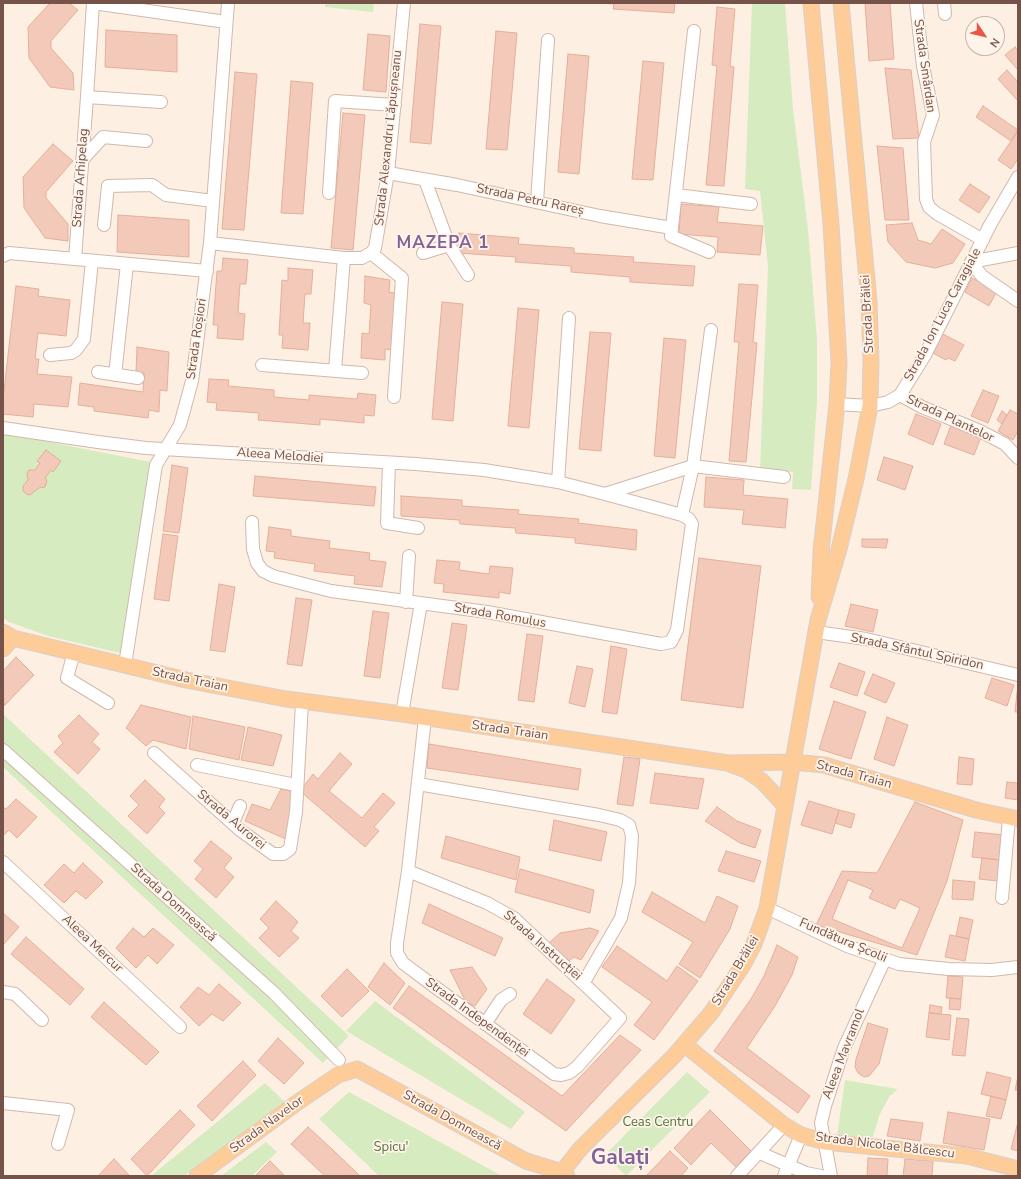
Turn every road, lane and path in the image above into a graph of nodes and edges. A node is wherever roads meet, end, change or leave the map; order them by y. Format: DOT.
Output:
graph roads {
  1 [pos="93,3"];
  2 [pos="228,3"];
  3 [pos="404,3"];
  4 [pos="811,3"];
  5 [pos="841,3"];
  6 [pos="916,3"];
  7 [pos="226,22"];
  8 [pos="694,31"];
  9 [pos="548,40"];
  10 [pos="88,97"];
  11 [pos="161,102"];
  12 [pos="395,105"];
  13 [pos="146,141"];
  14 [pos="83,160"];
  15 [pos="388,173"];
  16 [pos="1018,177"];
  17 [pos="426,180"];
  18 [pos="329,193"];
  19 [pos="676,195"];
  20 [pos="213,201"];
  21 [pos="537,201"];
  22 [pos="751,204"];
  23 [pos="104,225"];
  24 [pos="671,232"];
  25 [pos="983,240"];
  26 [pos="210,243"];
  27 [pos="449,245"];
  28 [pos="709,252"];
  29 [pos="371,253"];
  30 [pos="423,253"];
  31 [pos="1018,253"];
  32 [pos="3,256"];
  33 [pos="75,258"];
  34 [pos="344,258"];
  35 [pos="92,261"];
  36 [pos="971,262"];
  37 [pos="127,264"];
  38 [pos="207,270"];
  39 [pos="468,275"];
  40 [pos="1018,301"];
  41 [pos="569,318"];
  42 [pos="711,330"];
  43 [pos="50,355"];
  44 [pos="262,365"];
  45 [pos="334,370"];
  46 [pos="98,372"];
  47 [pos="362,373"];
  48 [pos="115,374"];
  49 [pos="138,378"];
  50 [pos="900,395"];
  51 [pos="394,397"];
  52 [pos="837,404"];
  53 [pos="870,406"];
  54 [pos="3,428"];
  55 [pos="168,448"];
  56 [pos="1018,458"];
  57 [pos="389,462"];
  58 [pos="693,466"];
  59 [pos="784,477"];
  60 [pos="558,482"];
  61 [pos="605,494"];
  62 [pos="682,515"];
  63 [pos="252,522"];
  64 [pos="692,524"];
  65 [pos="418,528"];
  66 [pos="409,556"];
  67 [pos="406,602"];
  68 [pos="421,603"];
  69 [pos="817,626"];
  70 [pos="8,635"];
  71 [pos="3,649"];
  72 [pos="74,652"];
  73 [pos="125,665"];
  74 [pos="1018,675"];
  75 [pos="302,702"];
  76 [pos="108,703"];
  77 [pos="402,714"];
  78 [pos="425,718"];
  79 [pos="3,750"];
  80 [pos="154,753"];
  81 [pos="793,762"];
  82 [pos="728,763"];
  83 [pos="197,765"];
  84 [pos="418,784"];
  85 [pos="296,785"];
  86 [pos="240,806"];
  87 [pos="785,806"];
  88 [pos="1013,819"];
  89 [pos="233,824"];
  90 [pos="3,862"];
  91 [pos="408,872"];
  92 [pos="1002,898"];
  93 [pos="767,908"];
  94 [pos="885,959"];
  95 [pos="1018,967"];
  96 [pos="584,982"];
  97 [pos="3,992"];
  98 [pos="510,994"];
  99 [pos="620,1018"];
  100 [pos="42,1020"];
  101 [pos="485,1024"];
  102 [pos="180,1027"];
  103 [pos="685,1045"];
  104 [pos="339,1068"];
  105 [pos="3,1103"];
  106 [pos="784,1125"];
  107 [pos="801,1135"];
  108 [pos="825,1142"];
  109 [pos="58,1144"];
  110 [pos="760,1153"];
  111 [pos="1018,1169"];
  112 [pos="786,1171"];
  113 [pos="564,1174"];
  114 [pos="198,1176"];
  115 [pos="738,1176"];
  116 [pos="821,1176"];
  117 [pos="831,1176"];
  1 -- 7 [label="street, Strada Arhipelag"];
  1 -- 10 [label="street, Strada Arhipelag"];
  2 -- 7 [label="street, Strada Roșiori"];
  3 -- 12 [label="street, Strada Alexandru Lăpușneanu"];
  4 -- 52 [label="main road, Strada Brăilei"];
  5 -- 53 [label="main road, Strada Brăilei"];
  6 -- 25 [label="street, Strada Smârdan"];
  7 -- 20 [label="street, Strada Roșiori"];
  8 -- 19 [label="street"];
  9 -- 21 [label="street"];
  10 -- 11 [label="street"];
  10 -- 14 [label="street, Strada Arhipelag"];
  12 -- 15 [label="street, Strada Alexandru Lăpușneanu"];
  12 -- 18 [label="street"];
  13 -- 14 [label="street"];
  14 -- 33 [label="street, Strada Arhipelag"];
  15 -- 17 [label="street, Strada Petru Rareș"];
  15 -- 29 [label="street, Strada Alexandru Lăpușneanu"];
  16 -- 25 [label="street, Strada Ion Luca Caragiale"];
  17 -- 21 [label="street, Strada Petru Rareș"];
  17 -- 27 [label="street"];
  19 -- 22 [label="street"];
  19 -- 24 [label="street"];
  20 -- 23 [label="street"];
  20 -- 26 [label="street, Strada Roșiori"];
  21 -- 24 [label="street, Strada Petru Rareș"];
  24 -- 28 [label="street, Strada Petru Rareș"];
  25 -- 36 [label="street, Strada Ion Luca Caragiale"];
  26 -- 34 [label="street"];
  26 -- 38 [label="street, Strada Roșiori"];
  27 -- 30 [label="street"];
  27 -- 39 [label="street"];
  29 -- 34 [label="street"];
  29 -- 51 [label="street"];
  31 -- 36 [label="street"];
  32 -- 33 [label="street"];
  33 -- 35 [label="street"];
  34 -- 45 [label="street"];
  35 -- 37 [label="street"];
  35 -- 43 [label="street"];
  36 -- 40 [label="street"];
  36 -- 50 [label="street, Strada Ion Luca Caragiale"];
  37 -- 38 [label="street"];
  37 -- 48 [label="street"];
  38 -- 55 [label="street, Strada Roșiori"];
  41 -- 60 [label="street"];
  42 -- 58 [label="street"];
  44 -- 45 [label="street"];
  45 -- 47 [label="street"];
  46 -- 48 [label="street"];
  48 -- 49 [label="street"];
  50 -- 53 [label="street, Strada Ion Luca Caragiale"];
  50 -- 56 [label="street, Strada Plantelor"];
  52 -- 53 [label="street, Strada Ion Luca Caragiale"];
  52 -- 69 [label="main road, Strada Brăilei"];
  53 -- 69 [label="main road, Strada Brăilei"];
  54 -- 55 [label="street, Aleea Melodiei"];
  55 -- 57 [label="street, Aleea Melodiei"];
  55 -- 73 [label="street, Strada Roșiori"];
  57 -- 60 [label="street, Aleea Melodiei"];
  57 -- 65 [label="street"];
  58 -- 59 [label="street"];
  58 -- 61 [label="street"];
  58 -- 62 [label="street"];
  60 -- 61 [label="street, Aleea Melodiei"];
  61 -- 62 [label="street, Aleea Melodiei"];
  62 -- 64 [label="street, Aleea Melodiei"];
  63 -- 67 [label="street, Strada Romulus"];
  64 -- 68 [label="street, Strada Romulus"];
  66 -- 67 [label="street"];
  67 -- 68 [label="street, Strada Romulus"];
  68 -- 77 [label="street"];
  69 -- 74 [label="street, Strada Sfântul Spiridon"];
  69 -- 81 [label="main road, Strada Brăilei"];
  70 -- 71 [label="main road"];
  70 -- 72 [label="main road, Strada Traian"];
  72 -- 73 [label="main road, Strada Traian"];
  72 -- 76 [label="street"];
  73 -- 75 [label="main road, Strada Traian"];
  75 -- 77 [label="main road, Strada Traian"];
  75 -- 85 [label="street, Strada Aurorei"];
  77 -- 78 [label="main road, Strada Traian"];
  78 -- 82 [label="main road, Strada Traian"];
  78 -- 84 [label="street, Strada Independenței"];
  79 -- 104 [label="street, Strada Domnească"];
  80 -- 89 [label="street, Strada Aurorei"];
  81 -- 82 [label="main road, Strada Traian"];
  81 -- 87 [label="main road, Strada Brăilei"];
  81 -- 88 [label="main road, Strada Traian"];
  82 -- 87 [label="main road"];
  83 -- 85 [label="street"];
  84 -- 91 [label="street, Strada Independenței"];
  84 -- 96 [label="street"];
  85 -- 89 [label="street, Strada Aurorei"];
  86 -- 89 [label="street"];
  87 -- 93 [label="main road, Strada Brăilei"];
  88 -- 92 [label="street"];
  90 -- 102 [label="street, Aleea Mercur"];
  91 -- 96 [label="street, Strada Instrucției"];
  91 -- 101 [label="street, Strada Independenței"];
  93 -- 94 [label="street, Fundătura Școlii"];
  93 -- 103 [label="main road, Strada Brăilei"];
  94 -- 95 [label="street, Fundătura Școlii"];
  94 -- 108 [label="street, Aleea Mavramol"];
  96 -- 99 [label="street, Strada Instrucției"];
  97 -- 100 [label="street"];
  98 -- 101 [label="street"];
  99 -- 101 [label="street, Strada Independenței"];
  103 -- 106 [label="main road, Strada Nicolae Bălcescu"];
  103 -- 113 [label="main road, Strada Brăilei"];
  104 -- 113 [label="main road, Strada Domnească"];
  104 -- 114 [label="main road, Strada Navelor"];
  105 -- 109 [label="street"];
  106 -- 107 [label="main road, Strada Nicolae Bălcescu"];
  106 -- 110 [label="street"];
  107 -- 108 [label="main road, Strada Nicolae Bălcescu"];
  107 -- 112 [label="street"];
  108 -- 111 [label="main road, Strada Nicolae Bălcescu"];
  108 -- 117 [label="street, Aleea Mavramol"];
  110 -- 112 [label="street"];
  110 -- 115 [label="street"];
  112 -- 116 [label="street"];
}
